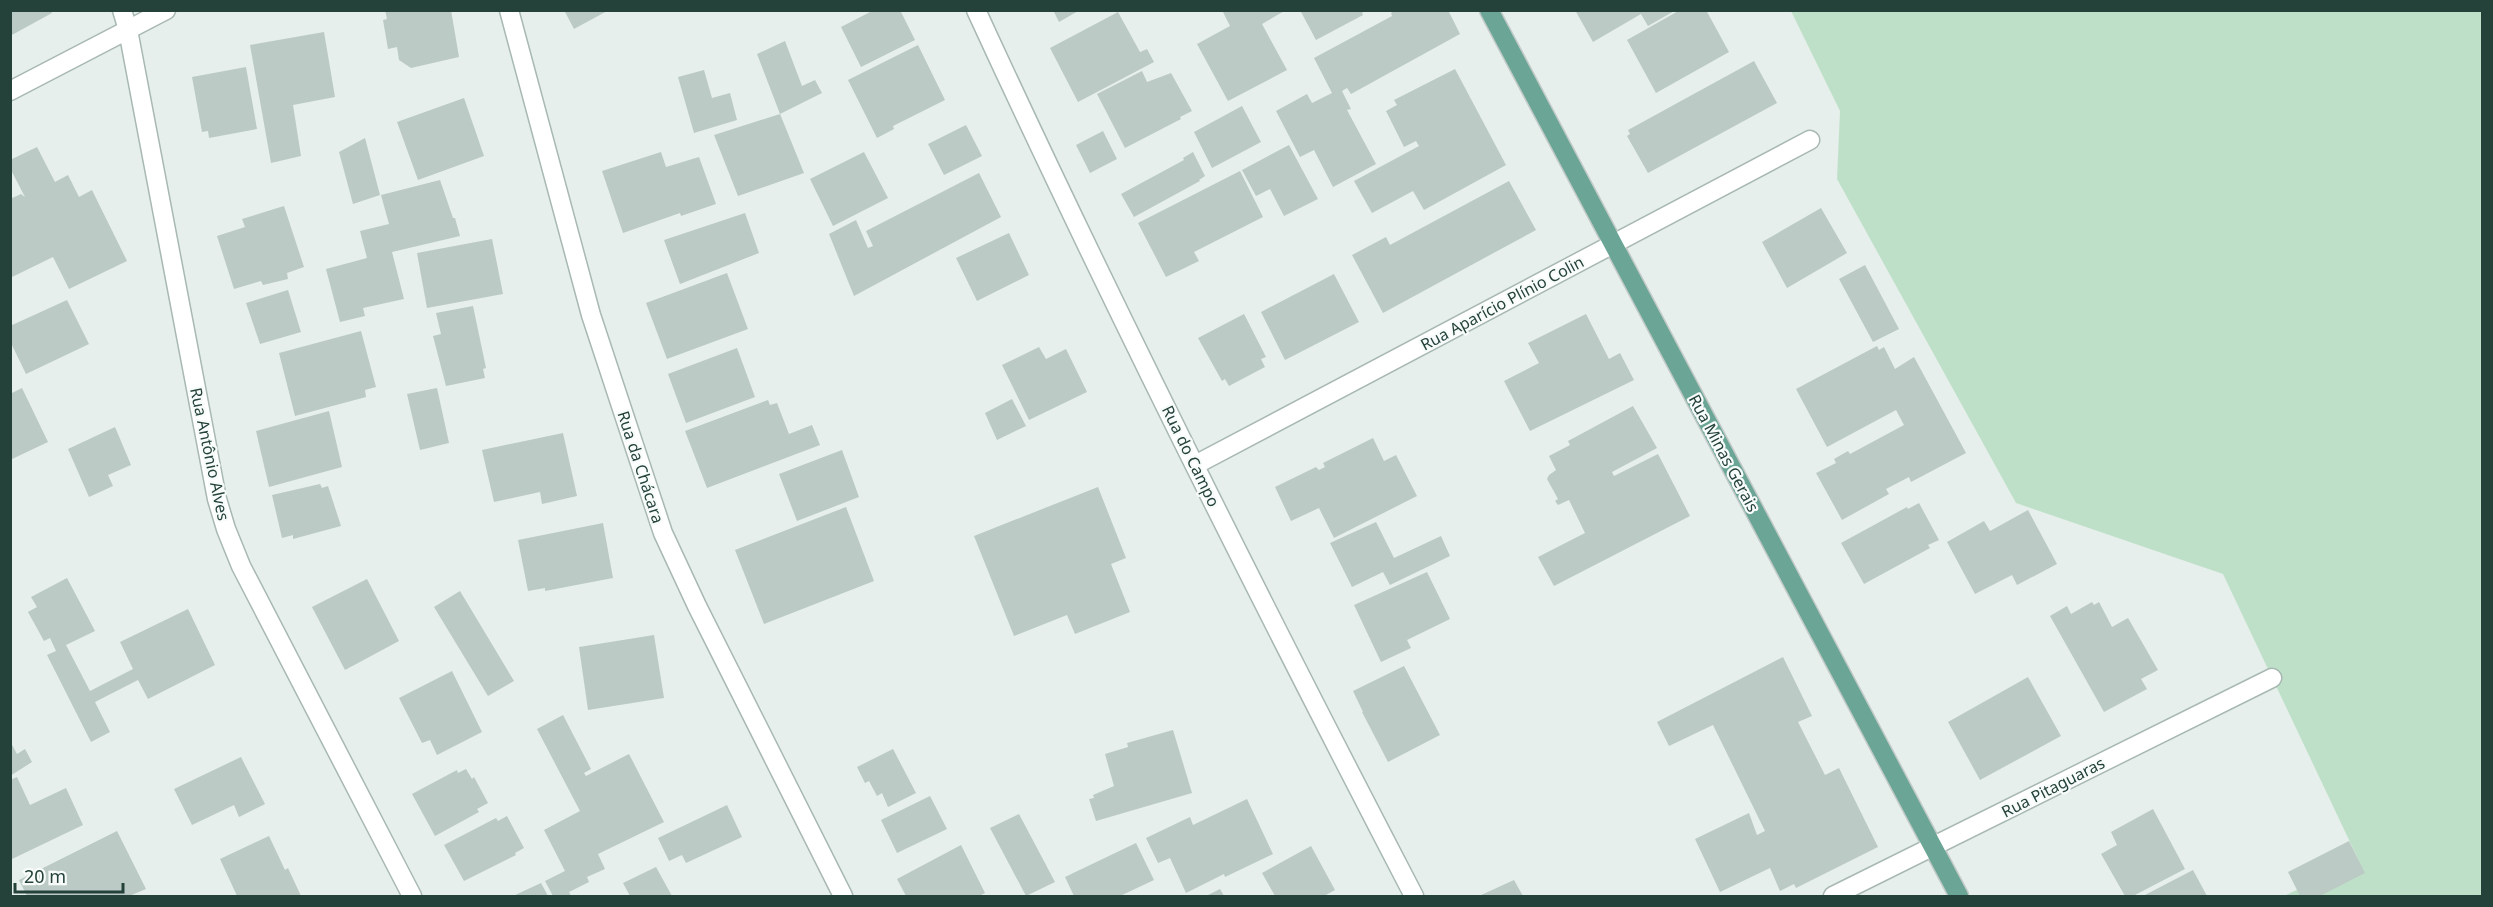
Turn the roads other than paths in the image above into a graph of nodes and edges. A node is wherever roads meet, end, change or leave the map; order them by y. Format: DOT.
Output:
graph roads {
  1 [pos="122,10"];
  2 [pos="166,10"];
  3 [pos="509,10"];
  4 [pos="976,10"];
  5 [pos="1489,10"];
  6 [pos="128,30"];
  7 [pos="10,91"];
  8 [pos="1810,140"];
  9 [pos="1613,244"];
  10 [pos="1195,465"];
  11 [pos="2272,678"];
  12 [pos="1933,847"];
  13 [pos="412,897"];
  14 [pos="843,897"];
  15 [pos="1414,897"];
  16 [pos="1833,897"];
  17 [pos="1959,897"];
  1 -- 6 [label="street, Rua Antônio Alves"];
  2 -- 6 [label="street"];
  3 -- 14 [label="street, Rua da Chácara"];
  4 -- 10 [label="street, Rua do Campo"];
  5 -- 9 [label="main road, Rua Minas Gerais"];
  6 -- 7 [label="street"];
  6 -- 13 [label="street, Rua Antônio Alves"];
  8 -- 9 [label="street, Rua Aparício Plínio Colin"];
  9 -- 10 [label="street, Rua Aparício Plínio Colin"];
  9 -- 12 [label="main road, Rua Minas Gerais"];
  10 -- 15 [label="street, Rua do Campo"];
  11 -- 12 [label="street, Rua Pitaguaras"];
  12 -- 16 [label="street, Rua Pitaguaras"];
  12 -- 17 [label="main road, Rua Minas Gerais"];
}
